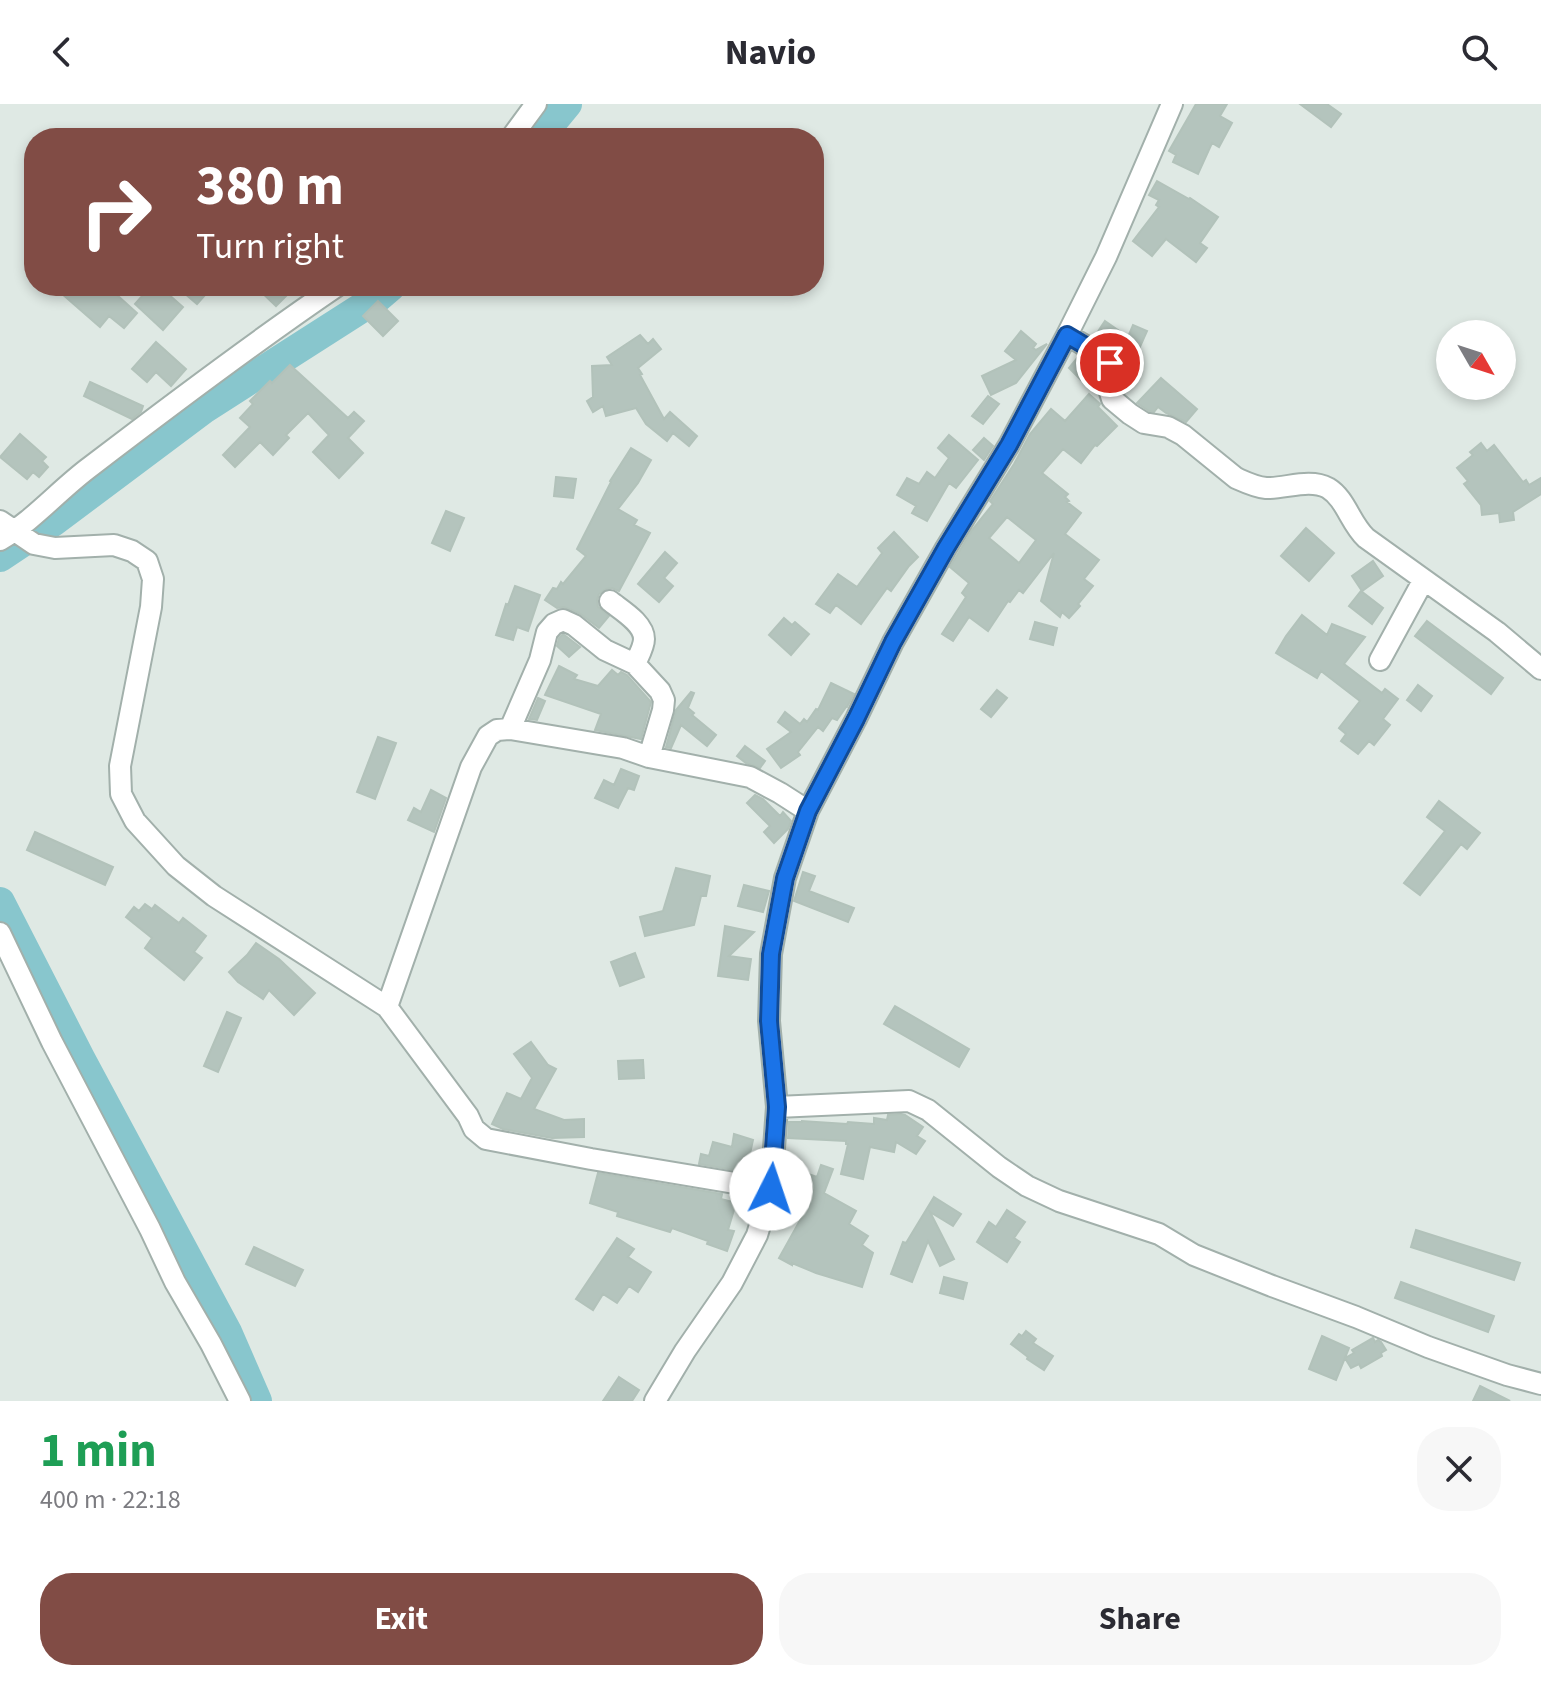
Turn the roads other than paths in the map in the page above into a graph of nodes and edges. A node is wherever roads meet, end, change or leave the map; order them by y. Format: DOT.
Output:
graph roads {
  1 [pos="536,104"];
  2 [pos="1172,104"];
  3 [pos="518,128"];
  4 [pos="322,296"];
  5 [pos="1067,335"];
  6 [pos="14,535"];
  7 [pos="1423,581"];
  8 [pos="610,601"];
  9 [pos="1380,660"];
  10 [pos="635,664"];
  11 [pos="1541,669"];
  12 [pos="510,729"];
  13 [pos="649,757"];
  14 [pos="808,811"];
  15 [pos="0,933"];
  16 [pos="387,1007"];
  17 [pos="777,1107"];
  18 [pos="771,1189"];
  19 [pos="1541,1384"];
  20 [pos="240,1401"];
  21 [pos="655,1401"];
  1 -- 3 [label="street"];
  2 -- 5 [label="street"];
  4 -- 6 [label="street"];
  5 -- 7 [label="street"];
  5 -- 14 [label="street"];
  6 -- 16 [label="street"];
  7 -- 9 [label="street"];
  7 -- 11 [label="street"];
  8 -- 10 [label="street"];
  10 -- 12 [label="street"];
  10 -- 13 [label="street"];
  12 -- 13 [label="street"];
  12 -- 16 [label="street"];
  13 -- 14 [label="street"];
  14 -- 17 [label="street"];
  15 -- 20 [label="street"];
  16 -- 18 [label="street"];
  17 -- 18 [label="street"];
  17 -- 19 [label="street"];
  18 -- 21 [label="street"];
}
